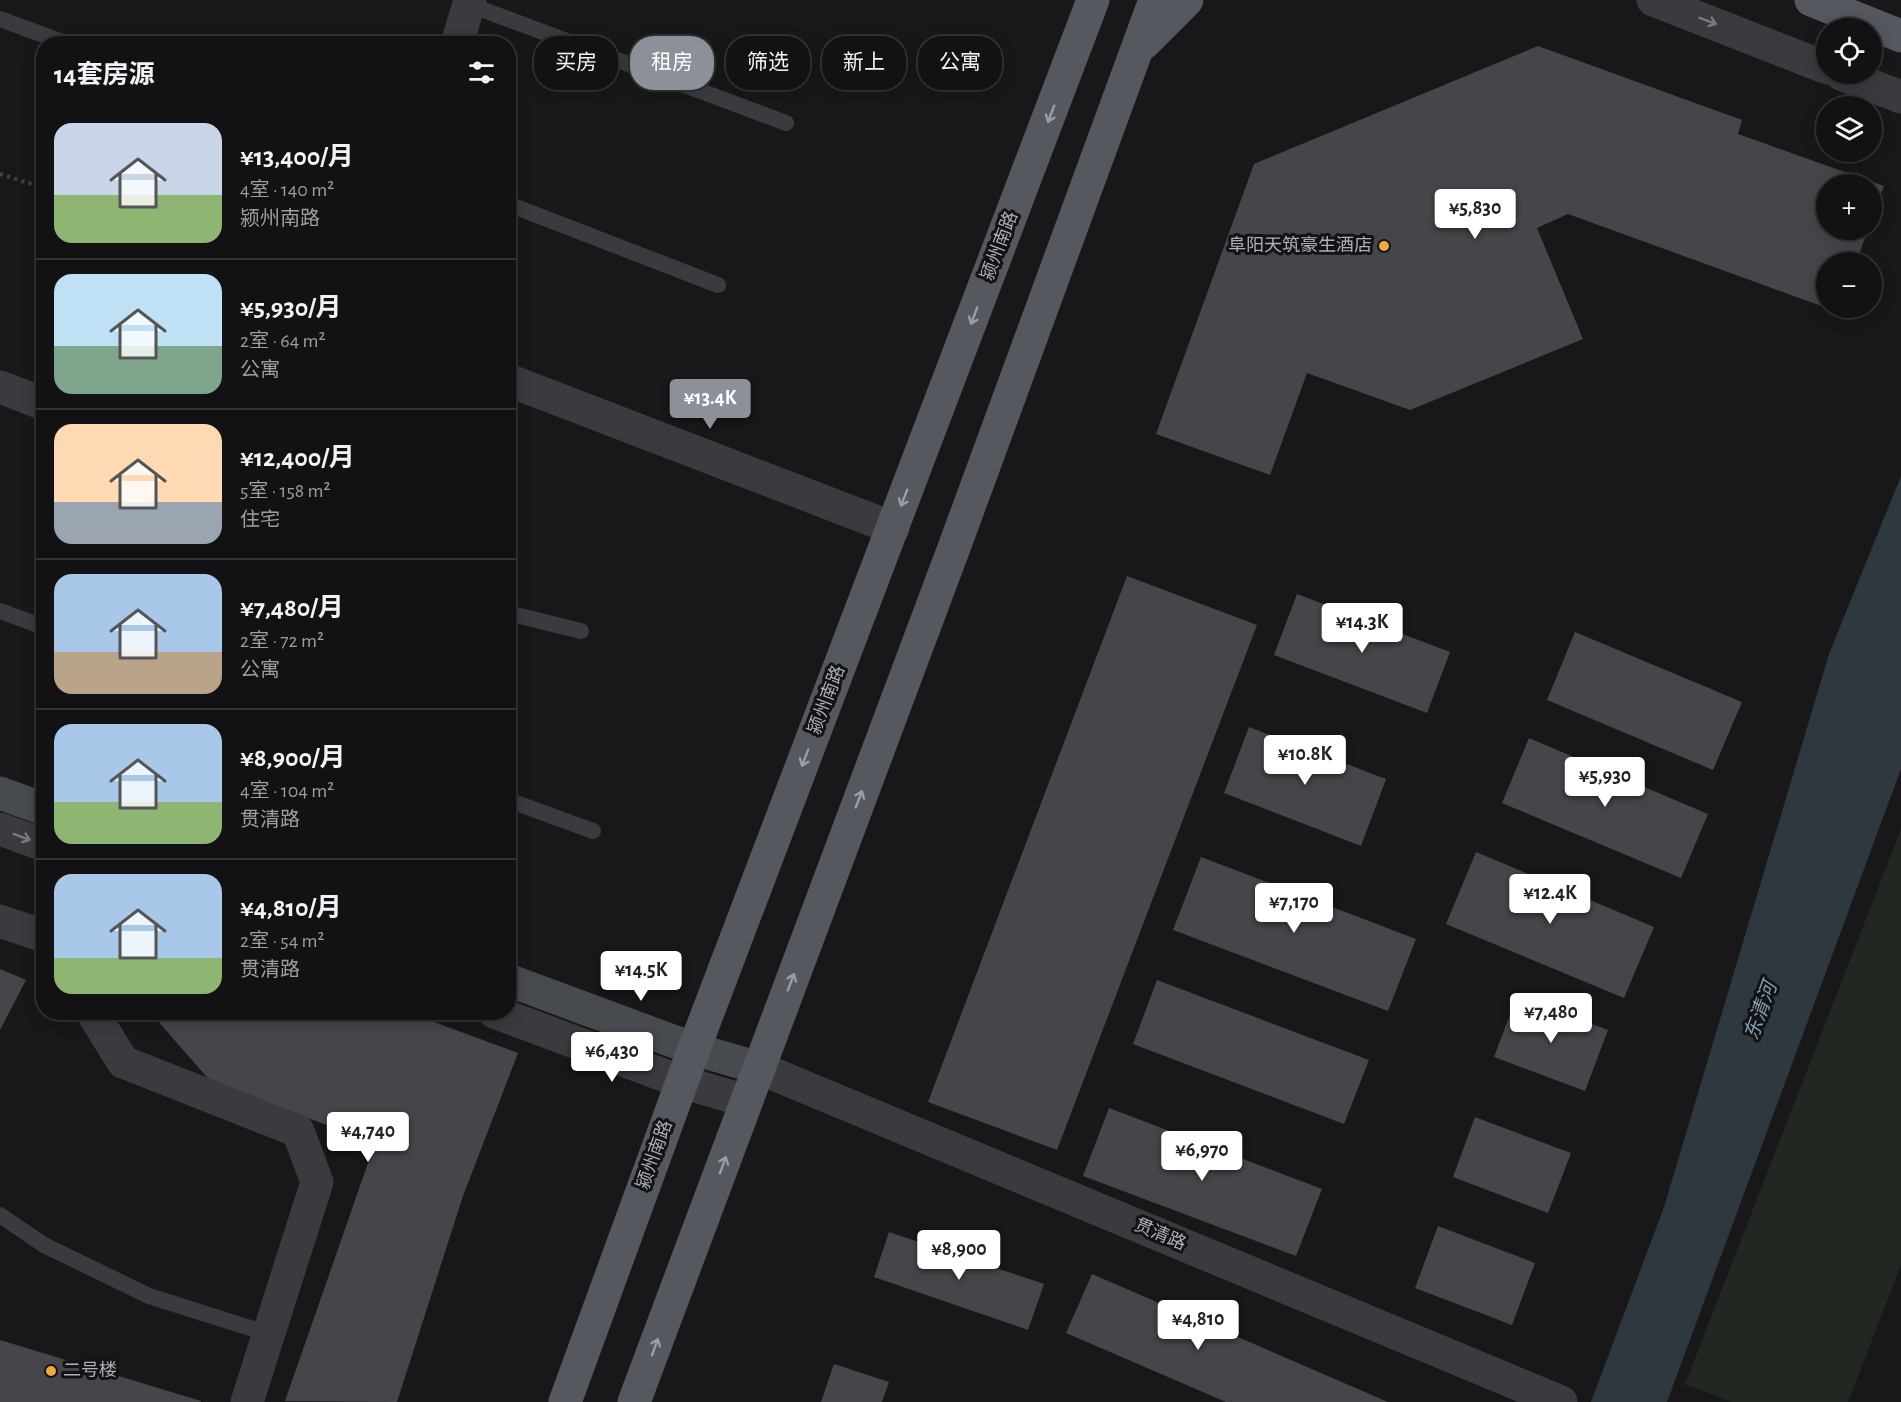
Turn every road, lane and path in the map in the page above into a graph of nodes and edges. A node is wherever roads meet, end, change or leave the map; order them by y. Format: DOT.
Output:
graph roads {
  1 [pos="1080,0"];
  2 [pos="1094,0"];
  3 [pos="1155,0"];
  4 [pos="1187,0"];
  5 [pos="1653,0"];
  6 [pos="1810,0"];
  7 [pos="465,2"];
  8 [pos="0,19"];
  9 [pos="1080,35"];
  10 [pos="46,36"];
  11 [pos="459,36"];
  12 [pos="1901,36"];
  13 [pos="1138,48"];
  14 [pos="1816,64"];
  15 [pos="1867,84"];
  16 [pos="1901,97"];
  17 [pos="786,123"];
  18 [pos="0,174"];
  19 [pos="36,185"];
  20 [pos="516,207"];
  21 [pos="718,285"];
  22 [pos="516,383"];
  23 [pos="0,387"];
  24 [pos="36,401"];
  25 [pos="893,528"];
  26 [pos="0,611"];
  27 [pos="516,615"];
  28 [pos="36,624"];
  29 [pos="581,631"];
  30 [pos="0,793"];
  31 [pos="516,803"];
  32 [pos="36,806"];
  33 [pos="0,829"];
  34 [pos="592,831"];
  35 [pos="36,842"];
  36 [pos="0,921"];
  37 [pos="36,933"];
  38 [pos="516,983"];
  39 [pos="97,1020"];
  40 [pos="515,1020"];
  41 [pos="694,1048"];
  42 [pos="759,1068"];
  43 [pos="682,1082"];
  44 [pos="746,1101"];
  45 [pos="0,1215"];
  46 [pos="268,1334"];
  47 [pos="247,1402"];
  48 [pos="565,1402"];
  49 [pos="634,1402"];
  50 [pos="1562,1402"];
  1 -- 9 [label="main road"];
  2 -- 9 [label="main road, 颍州南路"];
  3 -- 13 [label="main road"];
  4 -- 13 [label="main road"];
  5 -- 14 [label="street, one-way"];
  6 -- 12 [label="main road"];
  7 -- 11 [label="street"];
  7 -- 17 [label="lane"];
  8 -- 10 [label="lane"];
  9 -- 25 [label="main road, 颍州南路, one-way"];
  42 -- 13 [label="main road, one-way"];
  15 -- 16 [label="street"];
  18 -- 19 [label="path"];
  20 -- 21 [label="lane"];
  22 -- 25 [label="street"];
  23 -- 24 [label="street"];
  25 -- 41 [label="main road, 颍州南路, one-way"];
  26 -- 28 [label="lane"];
  27 -- 29 [label="lane"];
  30 -- 32 [label="main road"];
  31 -- 34 [label="lane"];
  33 -- 35 [label="street, one-way"];
  36 -- 37 [label="street"];
  38 -- 41 [label="main road"];
  39 -- 46 [label="street"];
  40 -- 43 [label="street"];
  41 -- 42 [label="main road"];
  41 -- 43 [label="main road, 颍州南路"];
  42 -- 44 [label="main road"];
  42 -- 50 [label="street, 贯清路"];
  43 -- 44 [label="street"];
  43 -- 48 [label="main road, 颍州南路"];
  49 -- 44 [label="main road, one-way"];
  45 -- 46 [label="lane"];
  46 -- 47 [label="street"];
}
